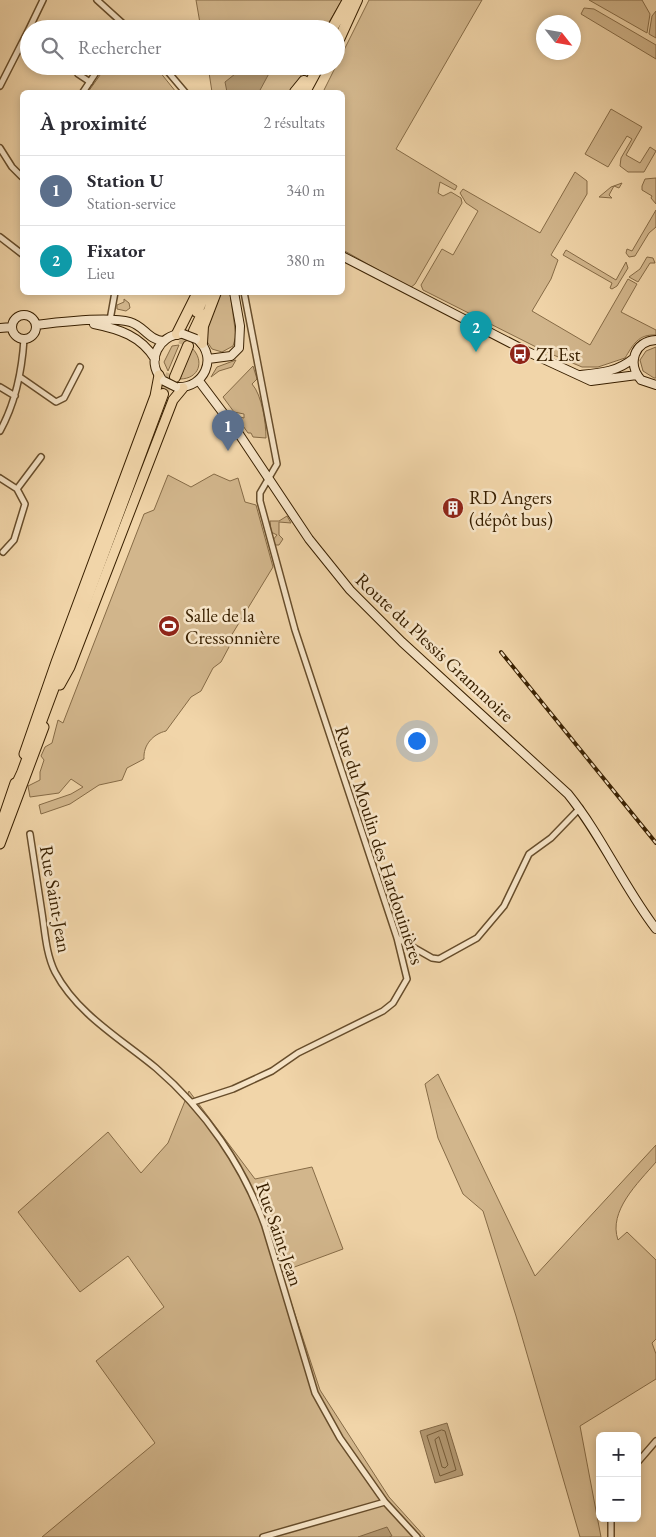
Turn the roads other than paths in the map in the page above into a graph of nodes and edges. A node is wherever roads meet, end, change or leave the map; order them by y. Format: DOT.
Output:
graph roads {
  1 [pos="43,0"];
  2 [pos="97,0"];
  3 [pos="348,0"];
  4 [pos="357,0"];
  5 [pos="33,20"];
  6 [pos="119,20"];
  7 [pos="337,20"];
  8 [pos="345,21"];
  9 [pos="345,26"];
  10 [pos="20,48"];
  11 [pos="80,75"];
  12 [pos="94,75"];
  13 [pos="171,75"];
  14 [pos="307,75"];
  15 [pos="314,75"];
  16 [pos="322,75"];
  17 [pos="90,82"];
  18 [pos="0,86"];
  19 [pos="84,90"];
  20 [pos="183,90"];
  21 [pos="298,90"];
  22 [pos="306,90"];
  23 [pos="314,90"];
  24 [pos="0,148"];
  25 [pos="20,175"];
  26 [pos="0,238"];
  27 [pos="20,253"];
  28 [pos="345,258"];
  29 [pos="114,295"];
  30 [pos="197,295"];
  31 [pos="205,295"];
  32 [pos="210,295"];
  33 [pos="215,295"];
  34 [pos="235,295"];
  35 [pos="245,295"];
  36 [pos="110,320"];
  37 [pos="79,322"];
  38 [pos="36,325"];
  39 [pos="12,327"];
  40 [pos="0,328"];
  41 [pos="189,338"];
  42 [pos="24,339"];
  43 [pos="656,340"];
  44 [pos="163,341"];
  45 [pos="634,358"];
  46 [pos="154,359"];
  47 [pos="208,359"];
  48 [pos="80,367"];
  49 [pos="577,375"];
  50 [pos="637,375"];
  51 [pos="20,377"];
  52 [pos="171,380"];
  53 [pos="199,381"];
  54 [pos="656,385"];
  55 [pos="0,387"];
  56 [pos="15,396"];
  57 [pos="0,431"];
  58 [pos="41,457"];
  59 [pos="0,478"];
  60 [pos="269,480"];
  61 [pos="17,489"];
  62 [pos="3,552"];
  63 [pos="63,677"];
  64 [pos="14,790"];
  65 [pos="580,808"];
  66 [pos="0,827"];
  67 [pos="30,834"];
  68 [pos="0,844"];
  69 [pos="656,929"];
  70 [pos="397,938"];
  71 [pos="193,1102"];
  72 [pos="656,1441"];
  73 [pos="641,1458"];
  74 [pos="386,1502"];
  75 [pos="611,1522"];
  76 [pos="263,1537"];
  77 [pos="417,1537"];
  78 [pos="611,1537"];
  1 -- 5 [label="street"];
  2 -- 6 [label="street"];
  3 -- 7 [label="highway"];
  4 -- 8 [label="highway"];
  4 -- 9 [label="highway"];
  10 -- 18 [label="street"];
  11 -- 17 [label="street"];
  12 -- 17 [label="street"];
  13 -- 20 [label="street"];
  14 -- 21 [label="highway"];
  15 -- 22 [label="highway"];
  16 -- 23 [label="highway"];
  17 -- 19 [label="street"];
  24 -- 25 [label="street"];
  26 -- 27 [label="street"];
  28 -- 49 [label="street"];
  29 -- 36 [label="street"];
  30 -- 41 [label="highway"];
  31 -- 41 [label="highway"];
  32 -- 41 [label="highway"];
  33 -- 41 [label="highway"];
  34 -- 47 [label="street"];
  35 -- 60 [label="street, Rue du Moulin des Hardouinières"];
  36 -- 37 [label="street"];
  36 -- 44 [label="street"];
  37 -- 38 [label="street"];
  37 -- 46 [label="street"];
  38 -- 39 [label="street"];
  38 -- 42 [label="street"];
  39 -- 40 [label="street"];
  39 -- 42 [label="street"];
  41 -- 44 [label="street"];
  41 -- 47 [label="street"];
  41 -- 52 [label="highway"];
  42 -- 51 [label="street"];
  43 -- 45 [label="street"];
  44 -- 46 [label="street"];
  45 -- 49 [label="street"];
  45 -- 50 [label="street"];
  46 -- 52 [label="street"];
  47 -- 53 [label="street"];
  48 -- 51 [label="street"];
  49 -- 50 [label="street"];
  50 -- 54 [label="street"];
  51 -- 56 [label="street"];
  52 -- 53 [label="street"];
  52 -- 63 [label="main road"];
  52 -- 64 [label="main road"];
  53 -- 60 [label="street, Route du Plessis Grammoire"];
  55 -- 56 [label="street"];
  56 -- 57 [label="street"];
  58 -- 61 [label="street"];
  59 -- 61 [label="street"];
  60 -- 65 [label="street, Route du Plessis Grammoire"];
  60 -- 70 [label="street, Rue du Moulin des Hardouinières"];
  61 -- 62 [label="street"];
  63 -- 64 [label="highway"];
  63 -- 68 [label="main road"];
  64 -- 66 [label="main road"];
  65 -- 69 [label="street, Route du Plessis Grammoire"];
  65 -- 70 [label="street"];
  67 -- 71 [label="street, Rue Saint-Jean"];
  70 -- 71 [label="street, Rue du Moulin des Hardouinières"];
  71 -- 74 [label="street, Rue Saint-Jean"];
  72 -- 73 [label="street"];
  74 -- 76 [label="street"];
  74 -- 77 [label="street, Rue Saint-Jean"];
  75 -- 78 [label="street"];
}
